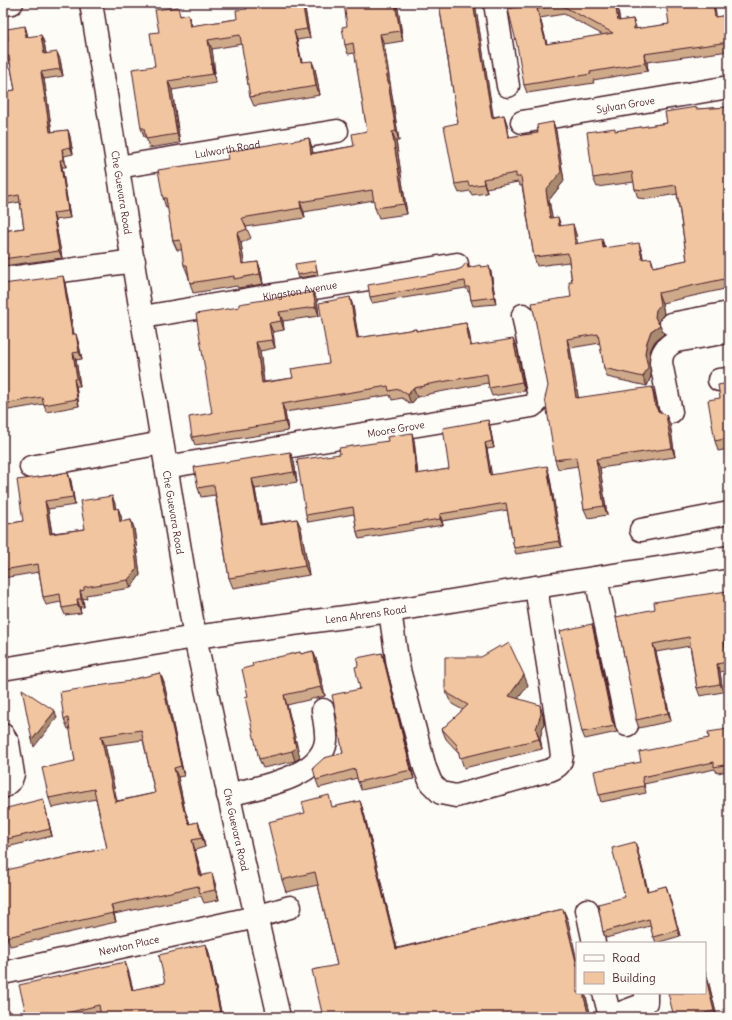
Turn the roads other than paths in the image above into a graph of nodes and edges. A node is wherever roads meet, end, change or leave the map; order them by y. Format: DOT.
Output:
graph roads {
  1 [pos="12,3"];
  2 [pos="91,3"];
  3 [pos="495,3"];
  4 [pos="3,4"];
  5 [pos="508,86"];
  6 [pos="729,87"];
  7 [pos="522,122"];
  8 [pos="337,131"];
  9 [pos="118,167"];
  10 [pos="134,261"];
  11 [pos="457,264"];
  12 [pos="3,279"];
  13 [pos="729,314"];
  14 [pos="523,316"];
  15 [pos="143,317"];
  16 [pos="671,324"];
  17 [pos="729,332"];
  18 [pos="671,412"];
  19 [pos="162,443"];
  20 [pos="31,467"];
  21 [pos="166,467"];
  22 [pos="729,513"];
  23 [pos="641,530"];
  24 [pos="729,557"];
  25 [pos="596,578"];
  26 [pos="536,587"];
  27 [pos="390,611"];
  28 [pos="195,637"];
  29 [pos="3,669"];
  30 [pos="323,710"];
  31 [pos="627,725"];
  32 [pos="3,735"];
  33 [pos="3,787"];
  34 [pos="228,795"];
  35 [pos="290,907"];
  36 [pos="587,910"];
  37 [pos="256,917"];
  38 [pos="594,942"];
  39 [pos="3,973"];
  40 [pos="604,994"];
  41 [pos="646,994"];
  42 [pos="279,1017"];
  43 [pos="610,1017"];
  1 -- 4 [label="street"];
  2 -- 9 [label="street, Che Guevara Road"];
  3 -- 5 [label="street"];
  6 -- 7 [label="street, Sylvan Grove"];
  8 -- 9 [label="street, Lulworth Road"];
  9 -- 10 [label="street, Che Guevara Road"];
  10 -- 12 [label="street"];
  10 -- 15 [label="street, Che Guevara Road"];
  11 -- 15 [label="street, Kingston Avenue"];
  13 -- 16 [label="street"];
  14 -- 21 [label="street, Moore Grove"];
  15 -- 19 [label="street, Che Guevara Road"];
  17 -- 18 [label="street"];
  19 -- 20 [label="street"];
  19 -- 21 [label="street, Che Guevara Road"];
  21 -- 28 [label="street, Che Guevara Road"];
  22 -- 23 [label="street"];
  24 -- 25 [label="street, Lena Ahrens Road"];
  25 -- 26 [label="street, Lena Ahrens Road"];
  25 -- 31 [label="street"];
  26 -- 27 [label="street, Lena Ahrens Road"];
  26 -- 27 [label="street"];
  27 -- 28 [label="street, Lena Ahrens Road"];
  28 -- 29 [label="street, Lena Ahrens Road"];
  28 -- 34 [label="street, Che Guevara Road"];
  30 -- 34 [label="street"];
  32 -- 33 [label="street"];
  34 -- 37 [label="street, Che Guevara Road"];
  35 -- 37 [label="street, Newton Place"];
  36 -- 38 [label="street"];
  37 -- 39 [label="street, Newton Place"];
  37 -- 42 [label="street, Che Guevara Road"];
  40 -- 43 [label="street"];
  41 -- 43 [label="street"];
}
